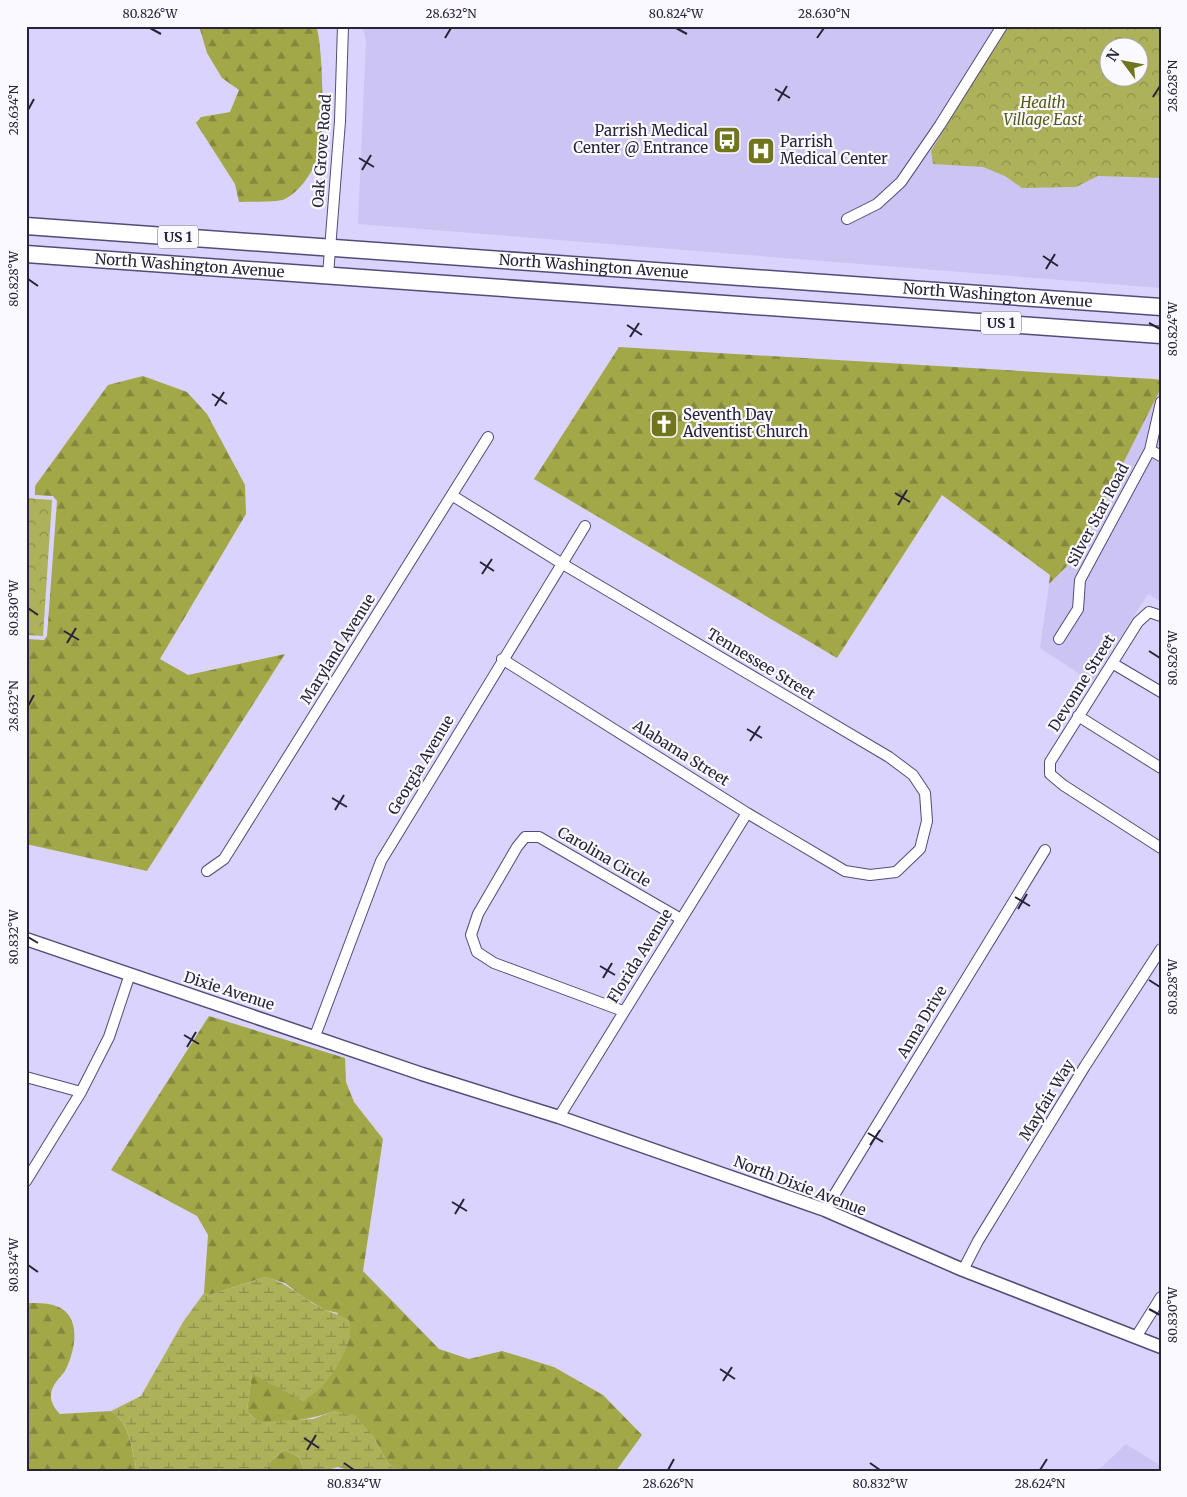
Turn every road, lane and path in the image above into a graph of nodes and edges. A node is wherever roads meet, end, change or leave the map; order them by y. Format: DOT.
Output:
graph roads {
  1 [pos="1002,26"];
  2 [pos="345,27"];
  3 [pos="847,219"];
  4 [pos="26,226"];
  5 [pos="330,248"];
  6 [pos="26,254"];
  7 [pos="328,275"];
  8 [pos="843,284"];
  9 [pos="1161,307"];
  10 [pos="842,312"];
  11 [pos="1161,334"];
  12 [pos="1161,402"];
  13 [pos="488,437"];
  14 [pos="1150,450"];
  15 [pos="1161,456"];
  16 [pos="453,496"];
  17 [pos="585,526"];
  18 [pos="561,563"];
  19 [pos="1161,616"];
  20 [pos="1059,639"];
  21 [pos="502,659"];
  22 [pos="1112,663"];
  23 [pos="1161,692"];
  24 [pos="1078,716"];
  25 [pos="1161,768"];
  26 [pos="747,813"];
  27 [pos="1161,848"];
  28 [pos="1045,850"];
  29 [pos="844,870"];
  30 [pos="206,871"];
  31 [pos="681,919"];
  32 [pos="26,939"];
  33 [pos="1161,949"];
  34 [pos="130,974"];
  35 [pos="623,1011"];
  36 [pos="315,1036"];
  37 [pos="422,1074"];
  38 [pos="26,1077"];
  39 [pos="81,1092"];
  40 [pos="559,1117"];
  41 [pos="26,1181"];
  42 [pos="825,1210"];
  43 [pos="962,1270"];
  44 [pos="1161,1297"];
  45 [pos="1136,1337"];
  46 [pos="1161,1347"];
  1 -- 3 [label="street"];
  2 -- 5 [label="street, Oak Grove Road"];
  4 -- 5 [label="main road, North Washington Avenue / US 1"];
  5 -- 7 [label="street, Oak Grove Road"];
  5 -- 8 [label="main road, North Washington Avenue / US 1"];
  6 -- 7 [label="main road, North Washington Avenue / US 1"];
  7 -- 10 [label="main road, North Washington Avenue / US 1"];
  8 -- 9 [label="main road, North Washington Avenue / US 1"];
  8 -- 10 [label="main road"];
  10 -- 11 [label="main road, North Washington Avenue / US 1"];
  12 -- 14 [label="street, Silver Star Road"];
  13 -- 16 [label="street, Maryland Avenue"];
  14 -- 15 [label="street"];
  14 -- 20 [label="street, Silver Star Road"];
  16 -- 18 [label="street, Tennessee Street"];
  16 -- 30 [label="street, Maryland Avenue"];
  17 -- 18 [label="street, Georgia Avenue"];
  18 -- 21 [label="street, Georgia Avenue"];
  18 -- 29 [label="street, Tennessee Street"];
  19 -- 22 [label="street, Devonne Street"];
  21 -- 26 [label="street, Alabama Street"];
  21 -- 36 [label="street, Georgia Avenue"];
  22 -- 23 [label="street"];
  22 -- 24 [label="street, Devonne Street"];
  24 -- 25 [label="street"];
  24 -- 27 [label="street, Devonne Street"];
  26 -- 29 [label="street, Alabama Street"];
  26 -- 31 [label="street, Florida Avenue"];
  28 -- 42 [label="street, Anna Drive"];
  31 -- 35 [label="street, Florida Avenue"];
  31 -- 35 [label="street, Carolina Circle"];
  32 -- 34 [label="street, Dixie Avenue"];
  33 -- 43 [label="street, Mayfair Way"];
  34 -- 36 [label="street, Dixie Avenue"];
  34 -- 39 [label="street"];
  35 -- 40 [label="street, Florida Avenue"];
  36 -- 37 [label="street, Dixie Avenue"];
  37 -- 40 [label="street, North Dixie Avenue"];
  38 -- 39 [label="street"];
  39 -- 41 [label="street"];
  40 -- 42 [label="street, North Dixie Avenue"];
  42 -- 43 [label="street, North Dixie Avenue"];
  43 -- 45 [label="street, North Dixie Avenue"];
  44 -- 45 [label="street"];
  45 -- 46 [label="street, North Dixie Avenue"];
}
